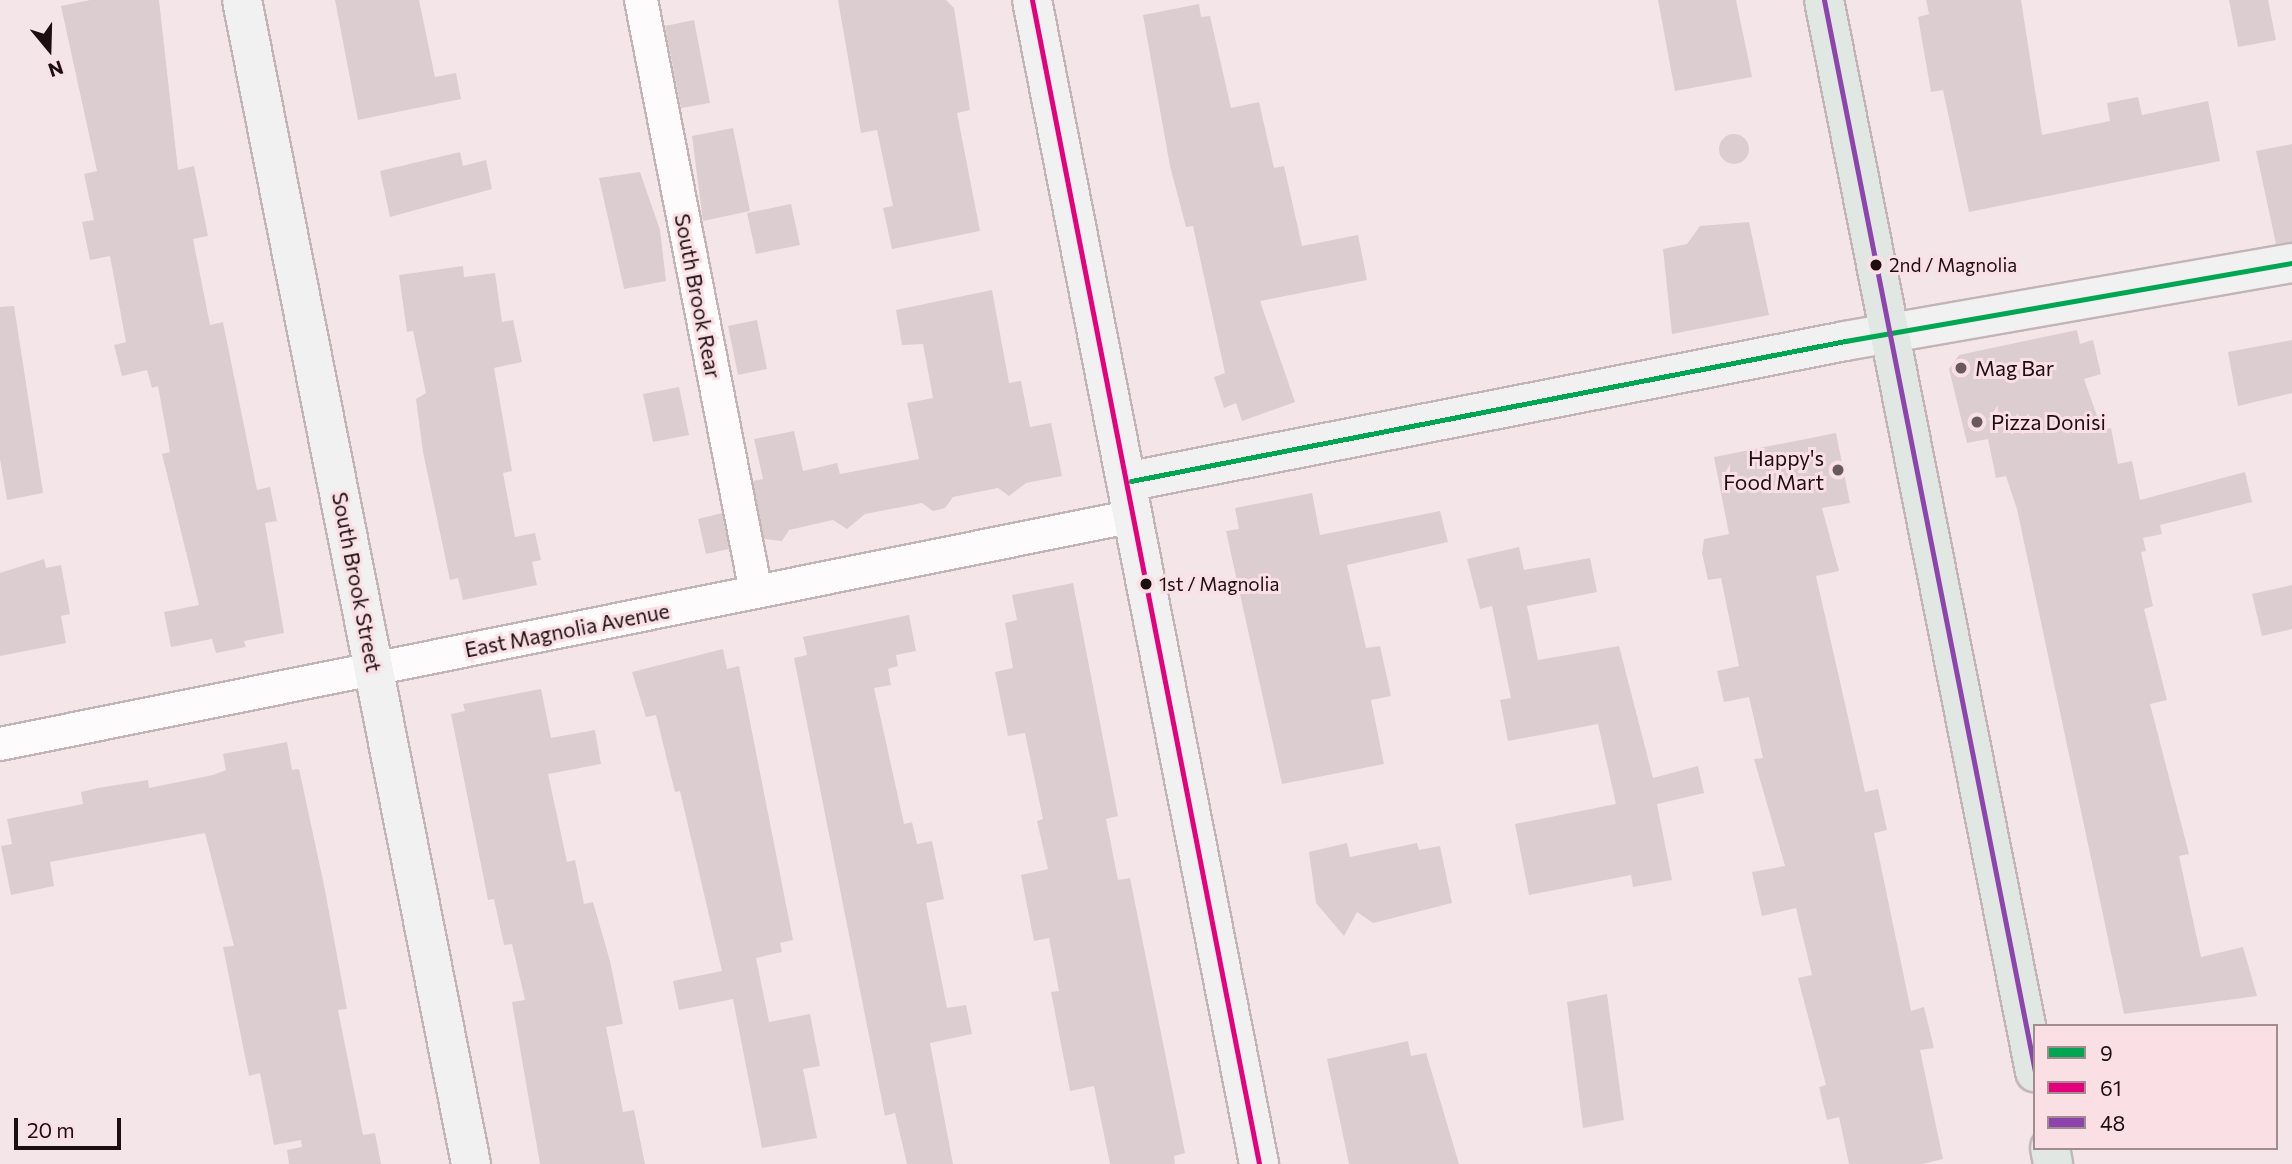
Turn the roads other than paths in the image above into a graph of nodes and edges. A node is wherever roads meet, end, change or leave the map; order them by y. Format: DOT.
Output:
graph roads {
  1 [pos="242,0"];
  2 [pos="641,0"];
  3 [pos="1032,0"];
  4 [pos="1824,0"];
  5 [pos="2292,263"];
  6 [pos="1890,334"];
  7 [pos="1133,498"];
  8 [pos="756,592"];
  9 [pos="374,669"];
  10 [pos="0,744"];
  11 [pos="2033,1062"];
  12 [pos="471,1164"];
  13 [pos="1259,1164"];
  1 -- 9 [label="street, South Brook Street"];
  2 -- 8 [label="street, South Brook Rear"];
  3 -- 7 [label="street"];
  4 -- 6 [label="main road"];
  5 -- 6 [label="street"];
  6 -- 7 [label="street"];
  6 -- 11 [label="main road"];
  7 -- 8 [label="street, East Magnolia Avenue"];
  7 -- 13 [label="street"];
  8 -- 9 [label="street, East Magnolia Avenue"];
  9 -- 10 [label="street, East Magnolia Avenue"];
  9 -- 12 [label="street, South Brook Street"];
}
